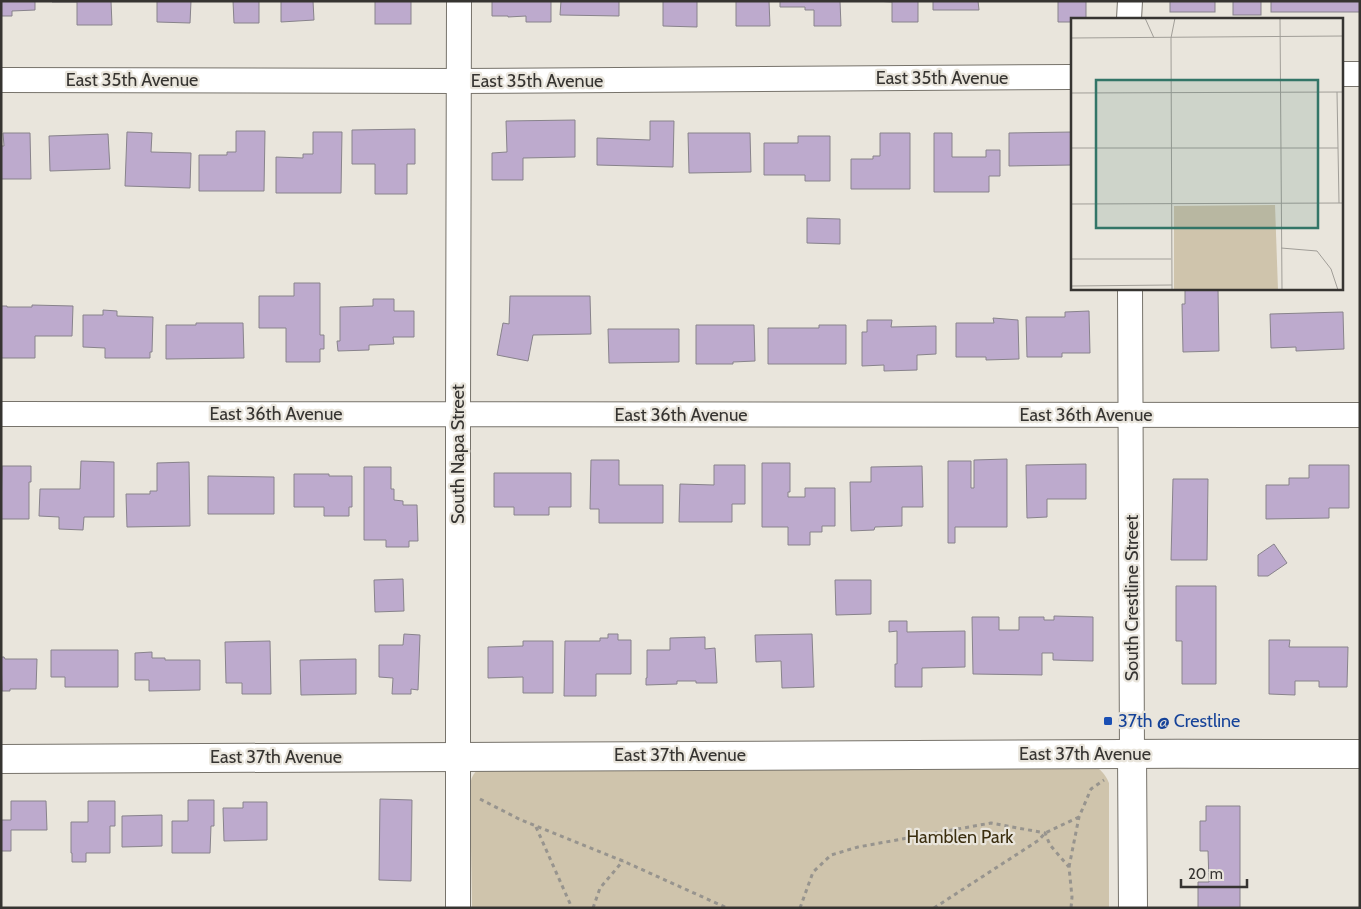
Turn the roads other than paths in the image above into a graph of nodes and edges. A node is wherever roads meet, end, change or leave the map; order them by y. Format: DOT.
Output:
graph roads {
  1 [pos="459,1"];
  2 [pos="1130,1"];
  3 [pos="1130,18"];
  4 [pos="1344,74"];
  5 [pos="1360,74"];
  6 [pos="1071,77"];
  7 [pos="1,80"];
  8 [pos="460,81"];
  9 [pos="1130,290"];
  10 [pos="1,414"];
  11 [pos="458,414"];
  12 [pos="1360,415"];
  13 [pos="1131,416"];
  14 [pos="1132,754"];
  15 [pos="1360,754"];
  16 [pos="457,756"];
  17 [pos="1,759"];
  18 [pos="458,908"];
  19 [pos="1133,908"];
  1 -- 8 [label="street, South Napa Street"];
  2 -- 3 [label="street"];
  4 -- 5 [label="street"];
  6 -- 8 [label="street, East 35th Avenue"];
  7 -- 8 [label="street, East 35th Avenue"];
  8 -- 11 [label="street, South Napa Street"];
  9 -- 13 [label="street, South Crestline Street"];
  10 -- 11 [label="street, East 36th Avenue"];
  11 -- 13 [label="street, East 36th Avenue"];
  11 -- 16 [label="street, South Napa Street"];
  12 -- 13 [label="street, East 36th Avenue"];
  13 -- 14 [label="street, South Crestline Street"];
  14 -- 15 [label="street, East 37th Avenue"];
  14 -- 16 [label="street, East 37th Avenue"];
  14 -- 19 [label="street, South Crestline Street"];
  16 -- 17 [label="street, East 37th Avenue"];
  16 -- 18 [label="street, South Napa Street"];
}
